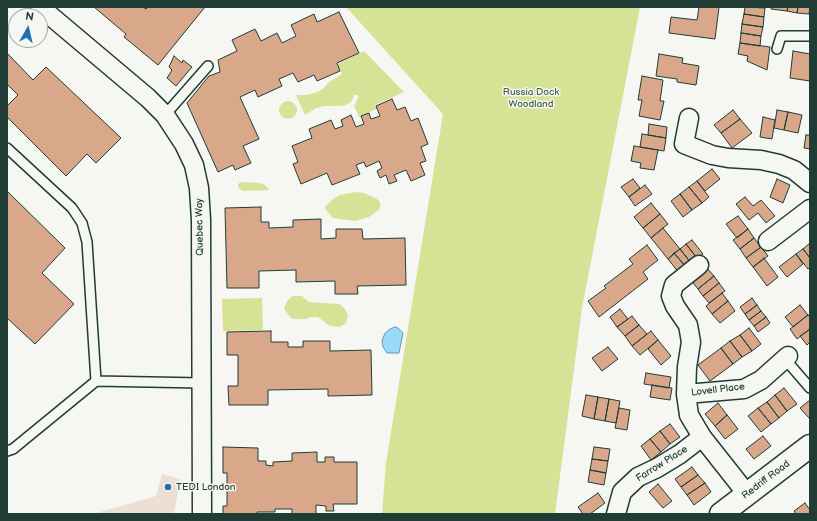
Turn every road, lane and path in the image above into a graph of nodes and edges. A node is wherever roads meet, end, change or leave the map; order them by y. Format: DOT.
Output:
graph roads {
  1 [pos="40,7"];
  2 [pos="810,36"];
  3 [pos="777,49"];
  4 [pos="208,66"];
  5 [pos="165,115"];
  6 [pos="689,118"];
  7 [pos="7,148"];
  8 [pos="810,183"];
  9 [pos="810,208"];
  10 [pos="768,241"];
  11 [pos="699,265"];
  12 [pos="787,358"];
  13 [pos="96,381"];
  14 [pos="202,383"];
  15 [pos="810,388"];
  16 [pos="686,394"];
  17 [pos="702,437"];
  18 [pos="810,446"];
  19 [pos="7,451"];
  20 [pos="747,494"];
  21 [pos="202,514"];
  22 [pos="616,514"];
  23 [pos="721,514"];
  1 -- 5 [label="street, Quebec Way"];
  2 -- 3 [label="lane"];
  4 -- 5 [label="lane"];
  5 -- 14 [label="street, Quebec Way"];
  6 -- 8 [label="street"];
  7 -- 13 [label="lane"];
  9 -- 10 [label="street"];
  11 -- 16 [label="street"];
  12 -- 15 [label="lane"];
  12 -- 16 [label="street, Lovell Place"];
  13 -- 14 [label="lane"];
  13 -- 19 [label="lane"];
  14 -- 21 [label="street, Quebec Way"];
  16 -- 17 [label="street"];
  17 -- 20 [label="street"];
  17 -- 22 [label="street, Farrow Place"];
  18 -- 20 [label="main road, Redriff Road"];
  20 -- 23 [label="main road, Redriff Road"];
}
